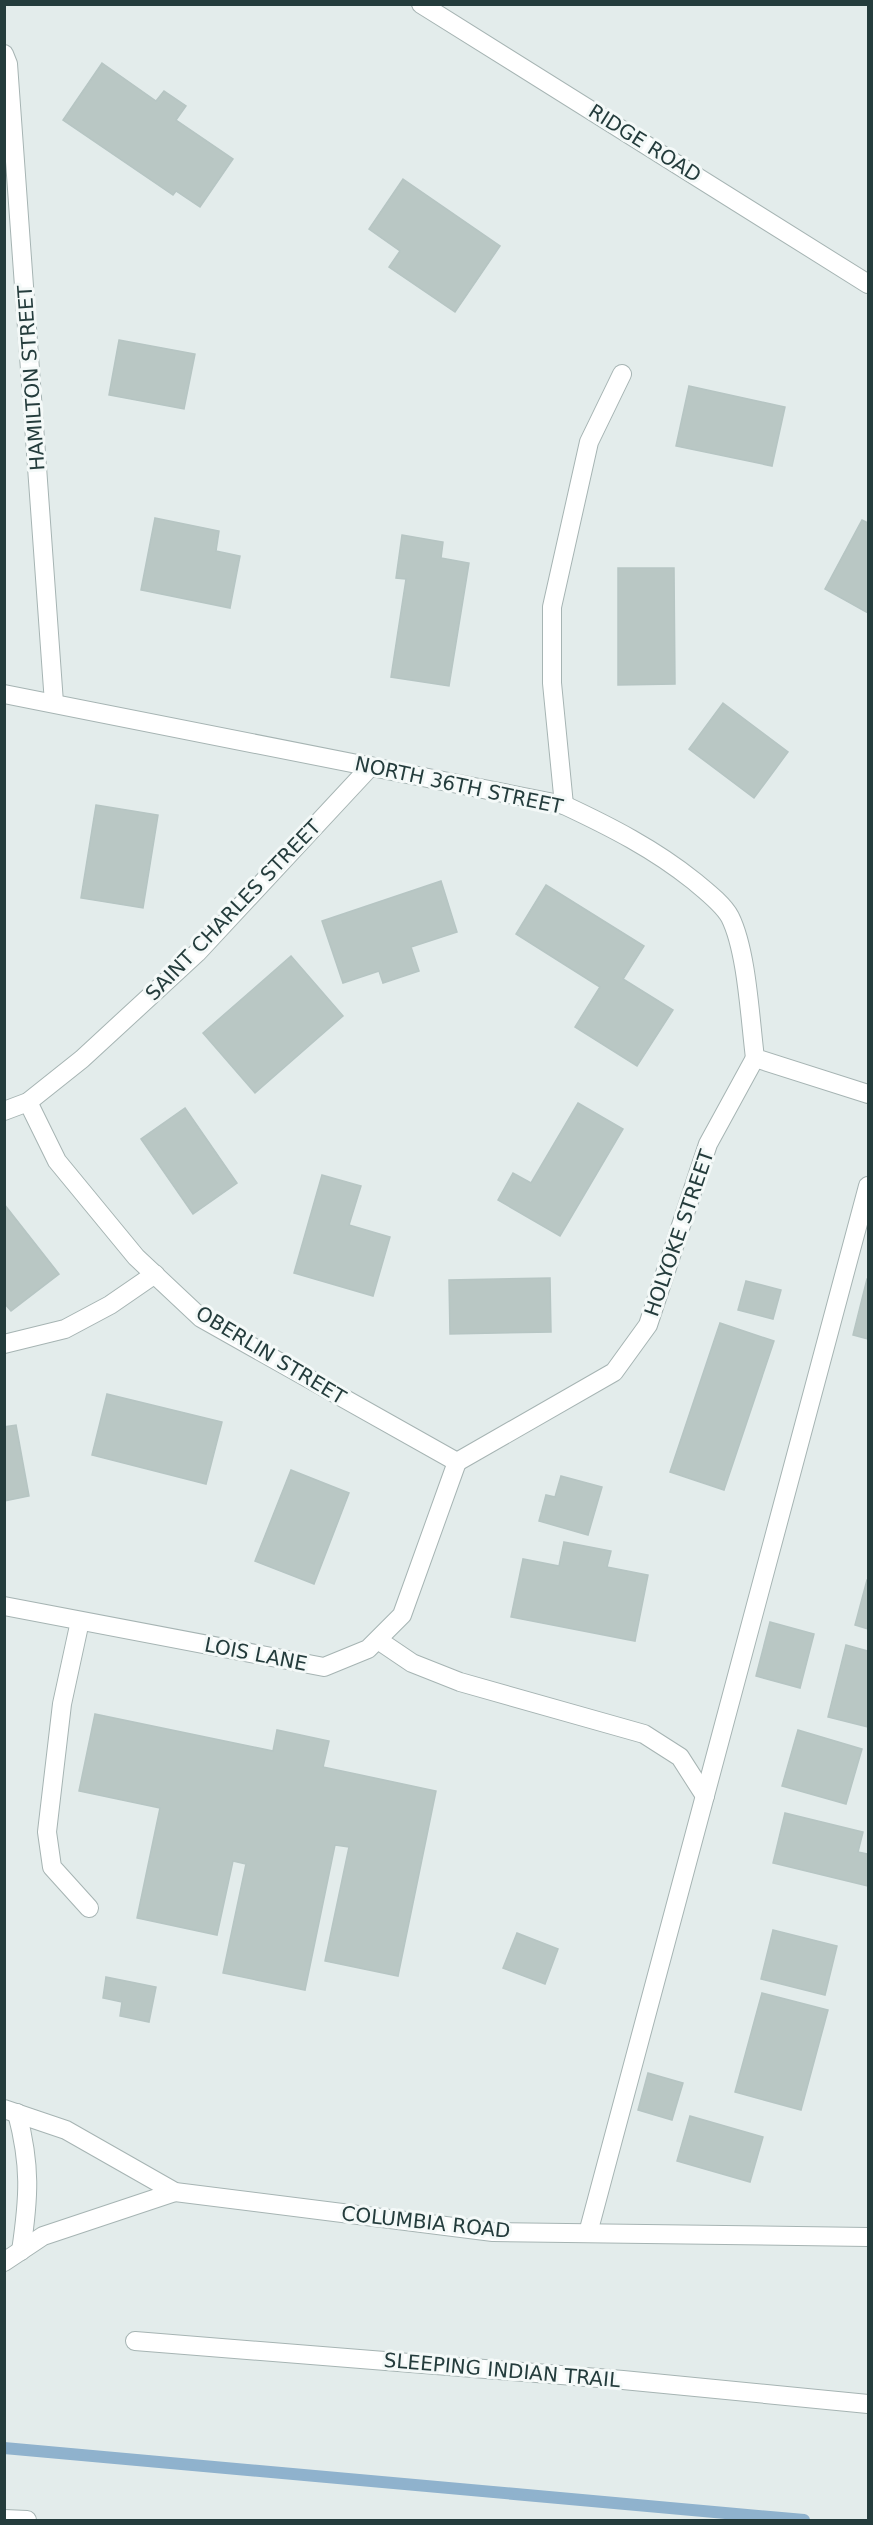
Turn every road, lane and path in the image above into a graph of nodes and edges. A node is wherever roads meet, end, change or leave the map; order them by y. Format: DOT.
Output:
graph roads {
  1 [pos="421,4"];
  2 [pos="4,54"];
  3 [pos="868,284"];
  4 [pos="622,374"];
  5 [pos="4,694"];
  6 [pos="54,703"];
  7 [pos="371,766"];
  8 [pos="564,805"];
  9 [pos="755,1058"];
  10 [pos="868,1094"];
  11 [pos="28,1102"];
  12 [pos="4,1111"];
  13 [pos="868,1186"];
  14 [pos="155,1274"];
  15 [pos="4,1344"];
  16 [pos="457,1462"];
  17 [pos="4,1606"];
  18 [pos="80,1621"];
  19 [pos="378,1640"];
  20 [pos="705,1796"];
  21 [pos="89,1908"];
  22 [pos="10,2111"];
  23 [pos="175,2192"];
  24 [pos="588,2233"];
  25 [pos="868,2237"];
  26 [pos="21,2251"];
  27 [pos="4,2262"];
  28 [pos="135,2341"];
  29 [pos="868,2404"];
  30 [pos="4,2518"];
  31 [pos="27,2520"];
  1 -- 3 [label="street, RIDGE ROAD"];
  2 -- 6 [label="street, HAMILTON STREET"];
  4 -- 8 [label="street"];
  5 -- 6 [label="street, NORTH 36TH STREET"];
  6 -- 7 [label="street, NORTH 36TH STREET"];
  7 -- 8 [label="street, NORTH 36TH STREET"];
  7 -- 11 [label="street, SAINT CHARLES STREET"];
  8 -- 9 [label="street, NORTH 36TH STREET"];
  9 -- 10 [label="street"];
  9 -- 16 [label="street, HOLYOKE STREET"];
  11 -- 12 [label="street, SAINT CHARLES STREET"];
  11 -- 14 [label="street, OBERLIN STREET"];
  13 -- 20 [label="street"];
  14 -- 15 [label="street"];
  14 -- 16 [label="street, OBERLIN STREET"];
  16 -- 19 [label="street, LOIS LANE"];
  17 -- 18 [label="street, LOIS LANE"];
  18 -- 19 [label="street, LOIS LANE"];
  18 -- 21 [label="street"];
  19 -- 20 [label="street"];
  20 -- 24 [label="street"];
  22 -- 23 [label="street, COLUMBIA ROAD"];
  22 -- 26 [label="street"];
  23 -- 24 [label="street, COLUMBIA ROAD"];
  23 -- 26 [label="street"];
  24 -- 25 [label="street, COLUMBIA ROAD"];
  26 -- 27 [label="street"];
  28 -- 29 [label="street, SLEEPING INDIAN TRAIL"];
  30 -- 31 [label="street"];
}
